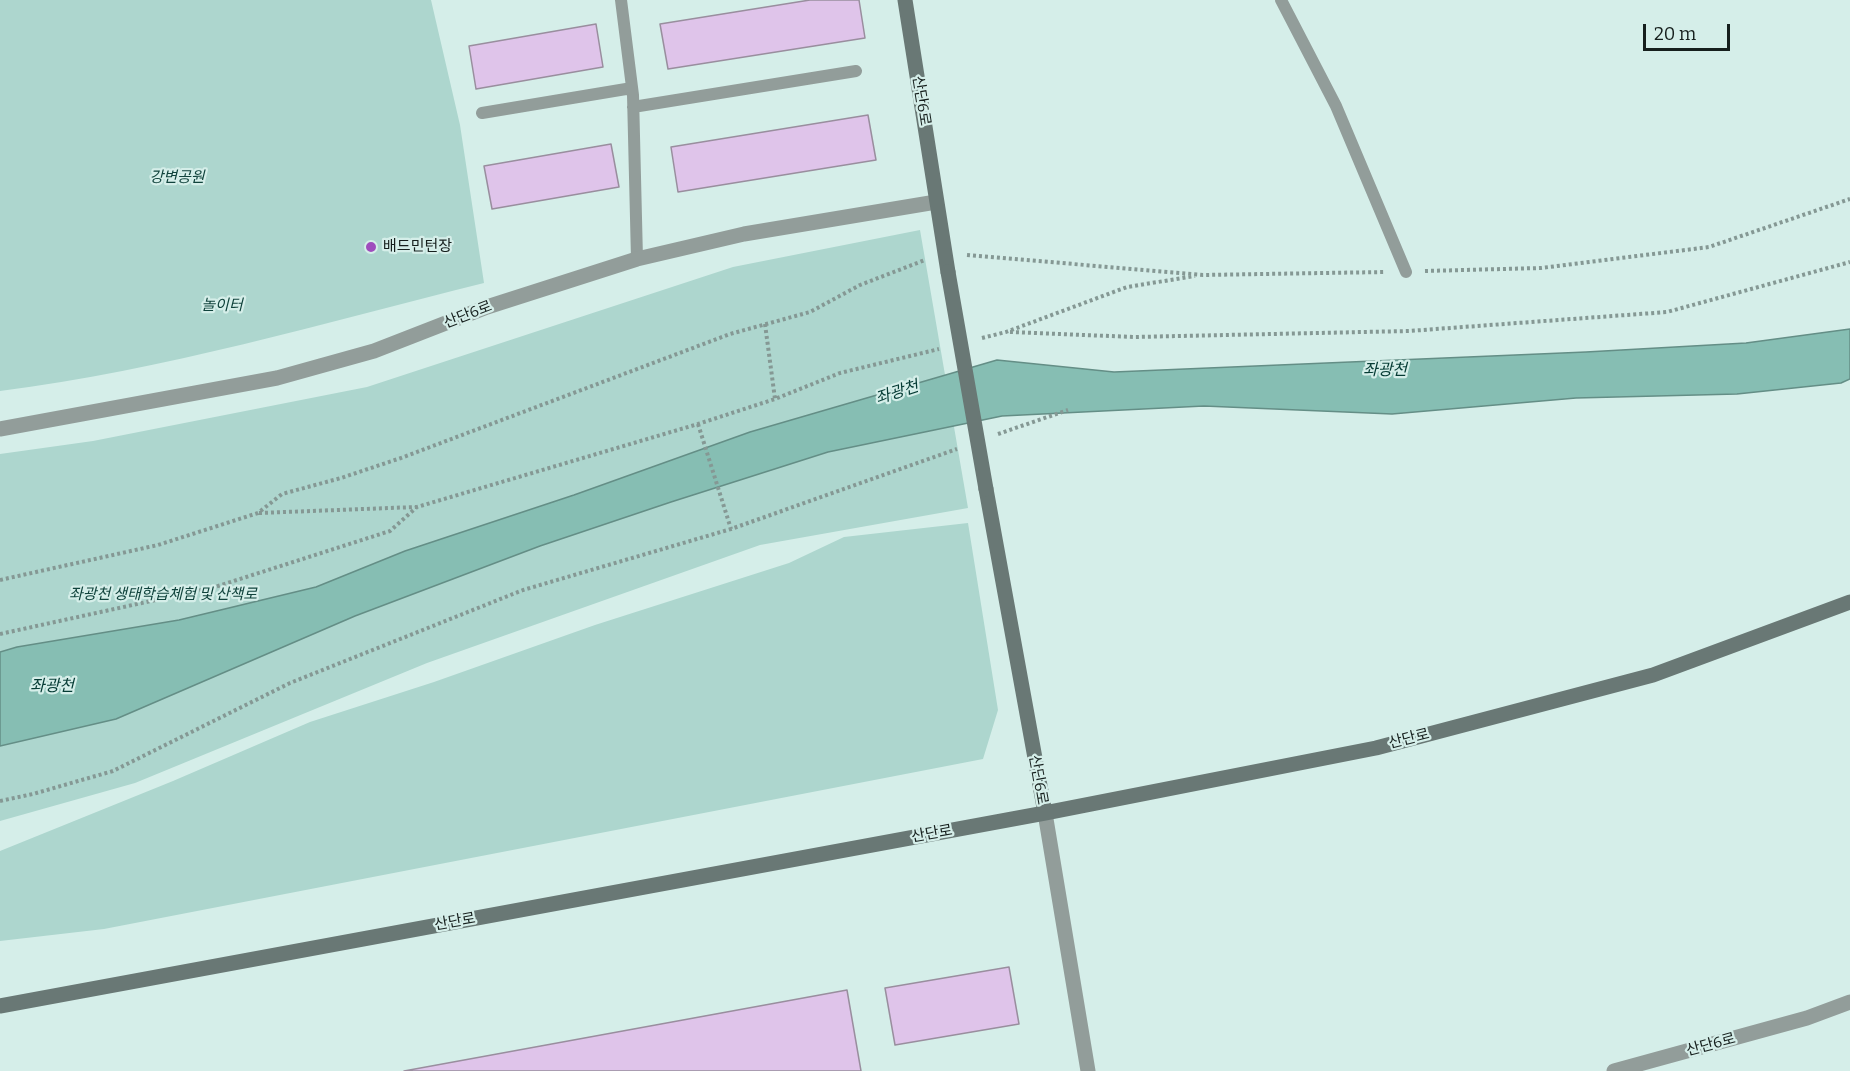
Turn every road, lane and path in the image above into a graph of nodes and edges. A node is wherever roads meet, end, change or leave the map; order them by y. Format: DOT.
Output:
graph roads {
  1 [pos="621,0"];
  2 [pos="905,0"];
  3 [pos="1281,0"];
  4 [pos="856,71"];
  5 [pos="632,88"];
  6 [pos="633,107"];
  7 [pos="482,113"];
  8 [pos="936,202"];
  9 [pos="945,253"];
  10 [pos="637,260"];
  11 [pos="1850,262"];
  12 [pos="1406,272"];
  13 [pos="1203,275"];
  14 [pos="765,324"];
  15 [pos="1006,332"];
  16 [pos="973,340"];
  17 [pos="940,348"];
  18 [pos="775,399"];
  19 [pos="1068,410"];
  20 [pos="698,424"];
  21 [pos="0,429"];
  22 [pos="989,438"];
  23 [pos="967,446"];
  24 [pos="417,507"];
  25 [pos="258,513"];
  26 [pos="731,529"];
  27 [pos="0,580"];
  28 [pos="1850,602"];
  29 [pos="0,634"];
  30 [pos="0,801"];
  31 [pos="1044,813"];
  32 [pos="1850,1002"];
  33 [pos="0,1006"];
  34 [pos="1088,1071"];
  35 [pos="1614,1071"];
  1 -- 5 [label="lane"];
  2 -- 8 [label="street, 산단6로"];
  3 -- 12 [label="lane"];
  4 -- 6 [label="lane"];
  5 -- 6 [label="lane"];
  5 -- 7 [label="lane"];
  6 -- 10 [label="lane"];
  8 -- 9 [label="street, 산단6로"];
  8 -- 10 [label="street, 산단6로"];
  9 -- 14 [label="path"];
  9 -- 31 [label="street, 산단6로, bridge"];
  10 -- 21 [label="street, 산단6로"];
  11 -- 15 [label="path"];
  13 -- 15 [label="path"];
  14 -- 18 [label="path"];
  14 -- 25 [label="path"];
  15 -- 16 [label="path"];
  17 -- 18 [label="path"];
  18 -- 20 [label="path"];
  19 -- 22 [label="path"];
  20 -- 24 [label="path"];
  20 -- 26 [label="path"];
  23 -- 26 [label="path"];
  24 -- 25 [label="path"];
  24 -- 29 [label="path"];
  25 -- 27 [label="path"];
  26 -- 30 [label="path"];
  28 -- 31 [label="street, 산단로"];
  31 -- 33 [label="street, 산단로"];
  31 -- 34 [label="street, 산단6로"];
  32 -- 35 [label="street, 산단6로"];
}
